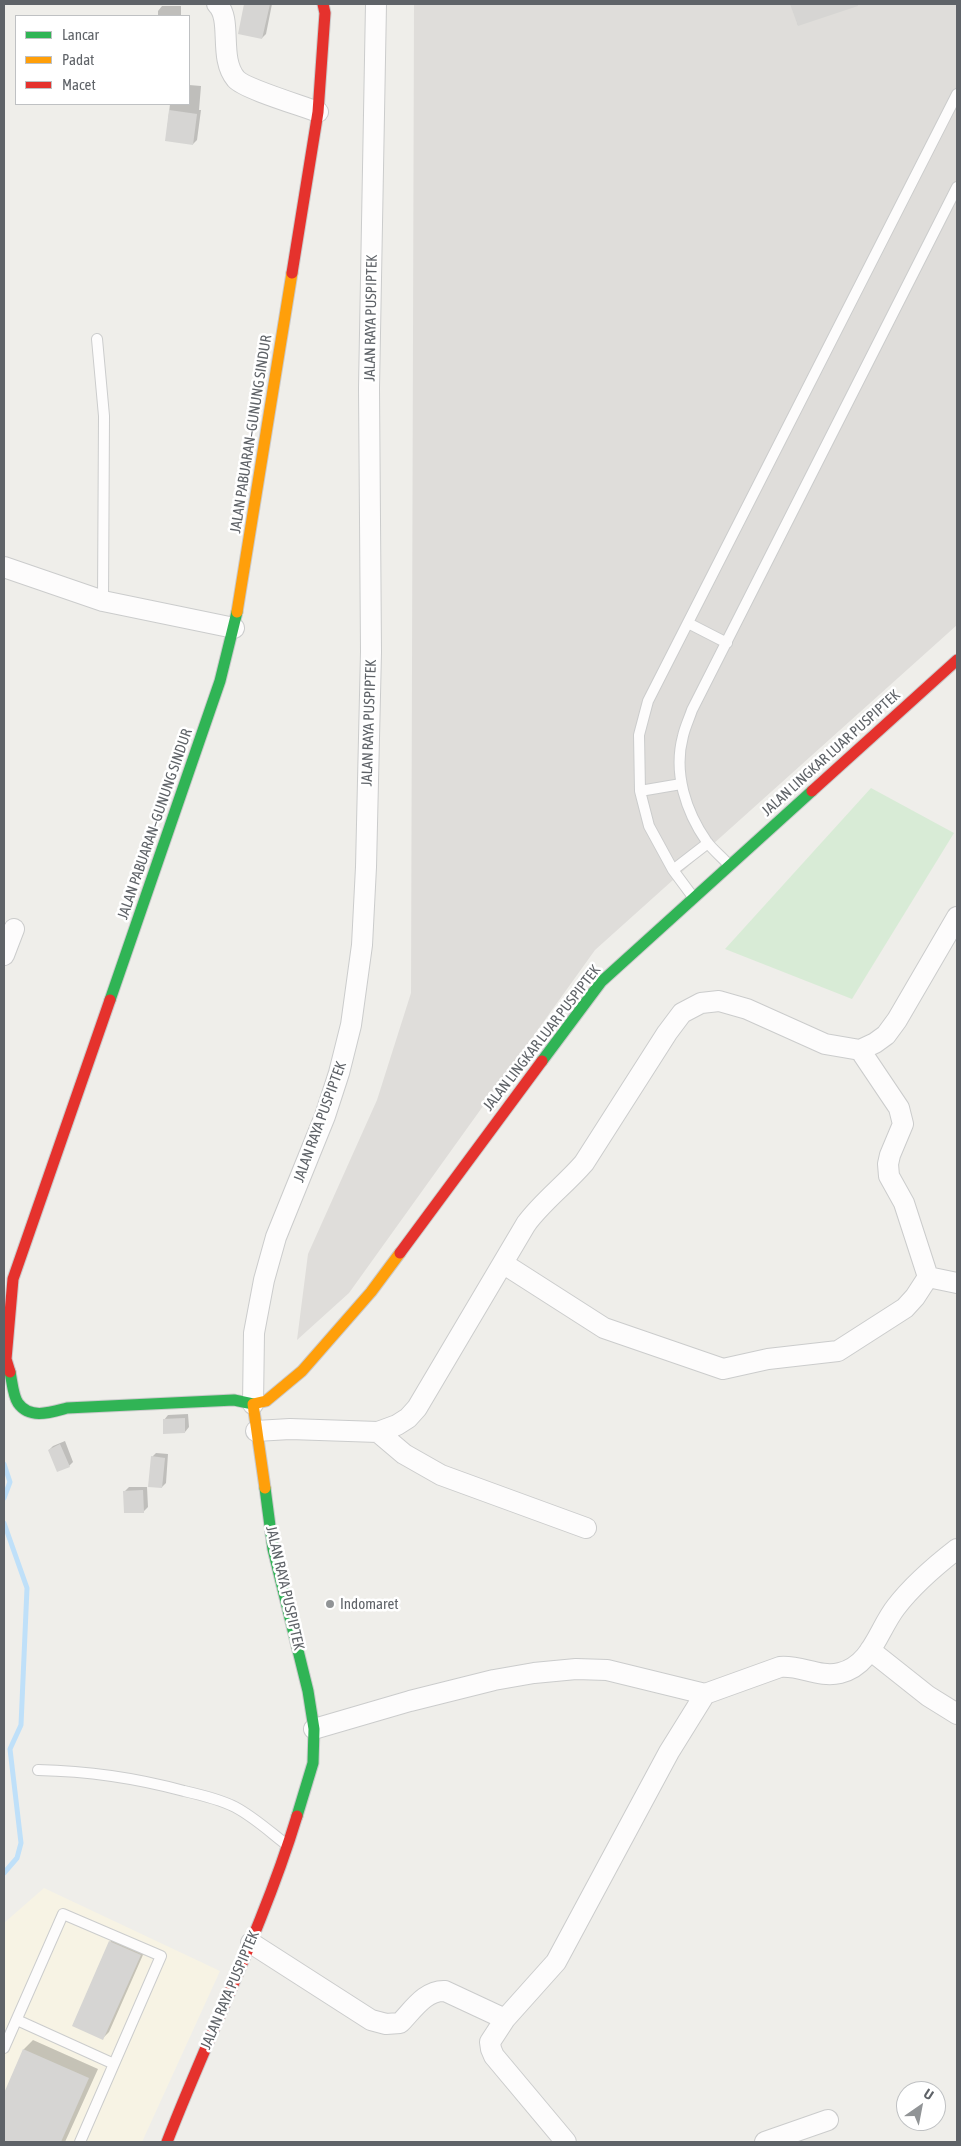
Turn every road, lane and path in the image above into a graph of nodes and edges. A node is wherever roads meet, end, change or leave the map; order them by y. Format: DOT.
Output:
graph roads {
  1 [pos="216,4"];
  2 [pos="323,4"];
  3 [pos="376,4"];
  4 [pos="956,98"];
  5 [pos="318,112"];
  6 [pos="957,187"];
  7 [pos="97,339"];
  8 [pos="4,567"];
  9 [pos="103,601"];
  10 [pos="688,623"];
  11 [pos="234,628"];
  12 [pos="726,642"];
  13 [pos="957,660"];
  14 [pos="680,784"];
  15 [pos="640,792"];
  16 [pos="708,843"];
  17 [pos="729,865"];
  18 [pos="673,870"];
  19 [pos="693,897"];
  20 [pos="957,917"];
  21 [pos="14,929"];
  22 [pos="4,955"];
  23 [pos="860,1050"];
  24 [pos="504,1264"];
  25 [pos="928,1277"];
  26 [pos="957,1283"];
  27 [pos="5,1340"];
  28 [pos="253,1404"];
  29 [pos="256,1431"];
  30 [pos="378,1432"];
  31 [pos="586,1528"];
  32 [pos="957,1549"];
  33 [pos="870,1650"];
  34 [pos="705,1694"];
  35 [pos="957,1714"];
  36 [pos="314,1729"];
  37 [pos="38,1770"];
  38 [pos="288,1846"];
  39 [pos="250,1943"];
  40 [pos="505,2019"];
  41 [pos="17,2020"];
  42 [pos="4,2048"];
  43 [pos="114,2064"];
  44 [pos="828,2120"];
  45 [pos="80,2142"];
  46 [pos="167,2142"];
  47 [pos="566,2142"];
  48 [pos="765,2142"];
  1 -- 5 [label="street"];
  2 -- 5 [label="main road, JALAN PABUARAN–GUNUNG SINDUR"];
  3 -- 28 [label="street, JALAN RAYA PUSPIPTEK"];
  4 -- 10 [label="lane"];
  5 -- 11 [label="main road, JALAN PABUARAN–GUNUNG SINDUR"];
  6 -- 12 [label="lane"];
  7 -- 9 [label="lane"];
  8 -- 9 [label="street"];
  9 -- 11 [label="street"];
  10 -- 12 [label="lane"];
  10 -- 15 [label="lane"];
  11 -- 27 [label="main road, JALAN PABUARAN–GUNUNG SINDUR"];
  12 -- 14 [label="lane"];
  13 -- 17 [label="main road, JALAN LINGKAR LUAR PUSPIPTEK"];
  14 -- 15 [label="lane"];
  14 -- 16 [label="lane"];
  15 -- 18 [label="lane"];
  16 -- 17 [label="lane"];
  16 -- 18 [label="lane"];
  17 -- 19 [label="main road, JALAN LINGKAR LUAR PUSPIPTEK"];
  18 -- 19 [label="lane"];
  19 -- 28 [label="main road, JALAN LINGKAR LUAR PUSPIPTEK"];
  20 -- 23 [label="street"];
  21 -- 22 [label="street"];
  23 -- 24 [label="street"];
  23 -- 25 [label="street"];
  24 -- 25 [label="street"];
  24 -- 30 [label="street"];
  25 -- 26 [label="street"];
  27 -- 28 [label="main road, JALAN PABUARAN–GUNUNG SINDUR"];
  28 -- 29 [label="main road, JALAN RAYA PUSPIPTEK"];
  29 -- 30 [label="street"];
  29 -- 36 [label="main road, JALAN RAYA PUSPIPTEK"];
  30 -- 31 [label="street"];
  32 -- 33 [label="street"];
  33 -- 34 [label="street"];
  33 -- 35 [label="street"];
  34 -- 36 [label="street"];
  34 -- 40 [label="street"];
  36 -- 38 [label="main road, JALAN RAYA PUSPIPTEK"];
  37 -- 38 [label="lane"];
  38 -- 39 [label="main road, JALAN RAYA PUSPIPTEK"];
  39 -- 40 [label="street"];
  39 -- 46 [label="main road, JALAN RAYA PUSPIPTEK"];
  40 -- 47 [label="street"];
  41 -- 42 [label="lane"];
  41 -- 43 [label="lane"];
  41 -- 43 [label="lane"];
  43 -- 45 [label="lane"];
  44 -- 48 [label="street"];
}
